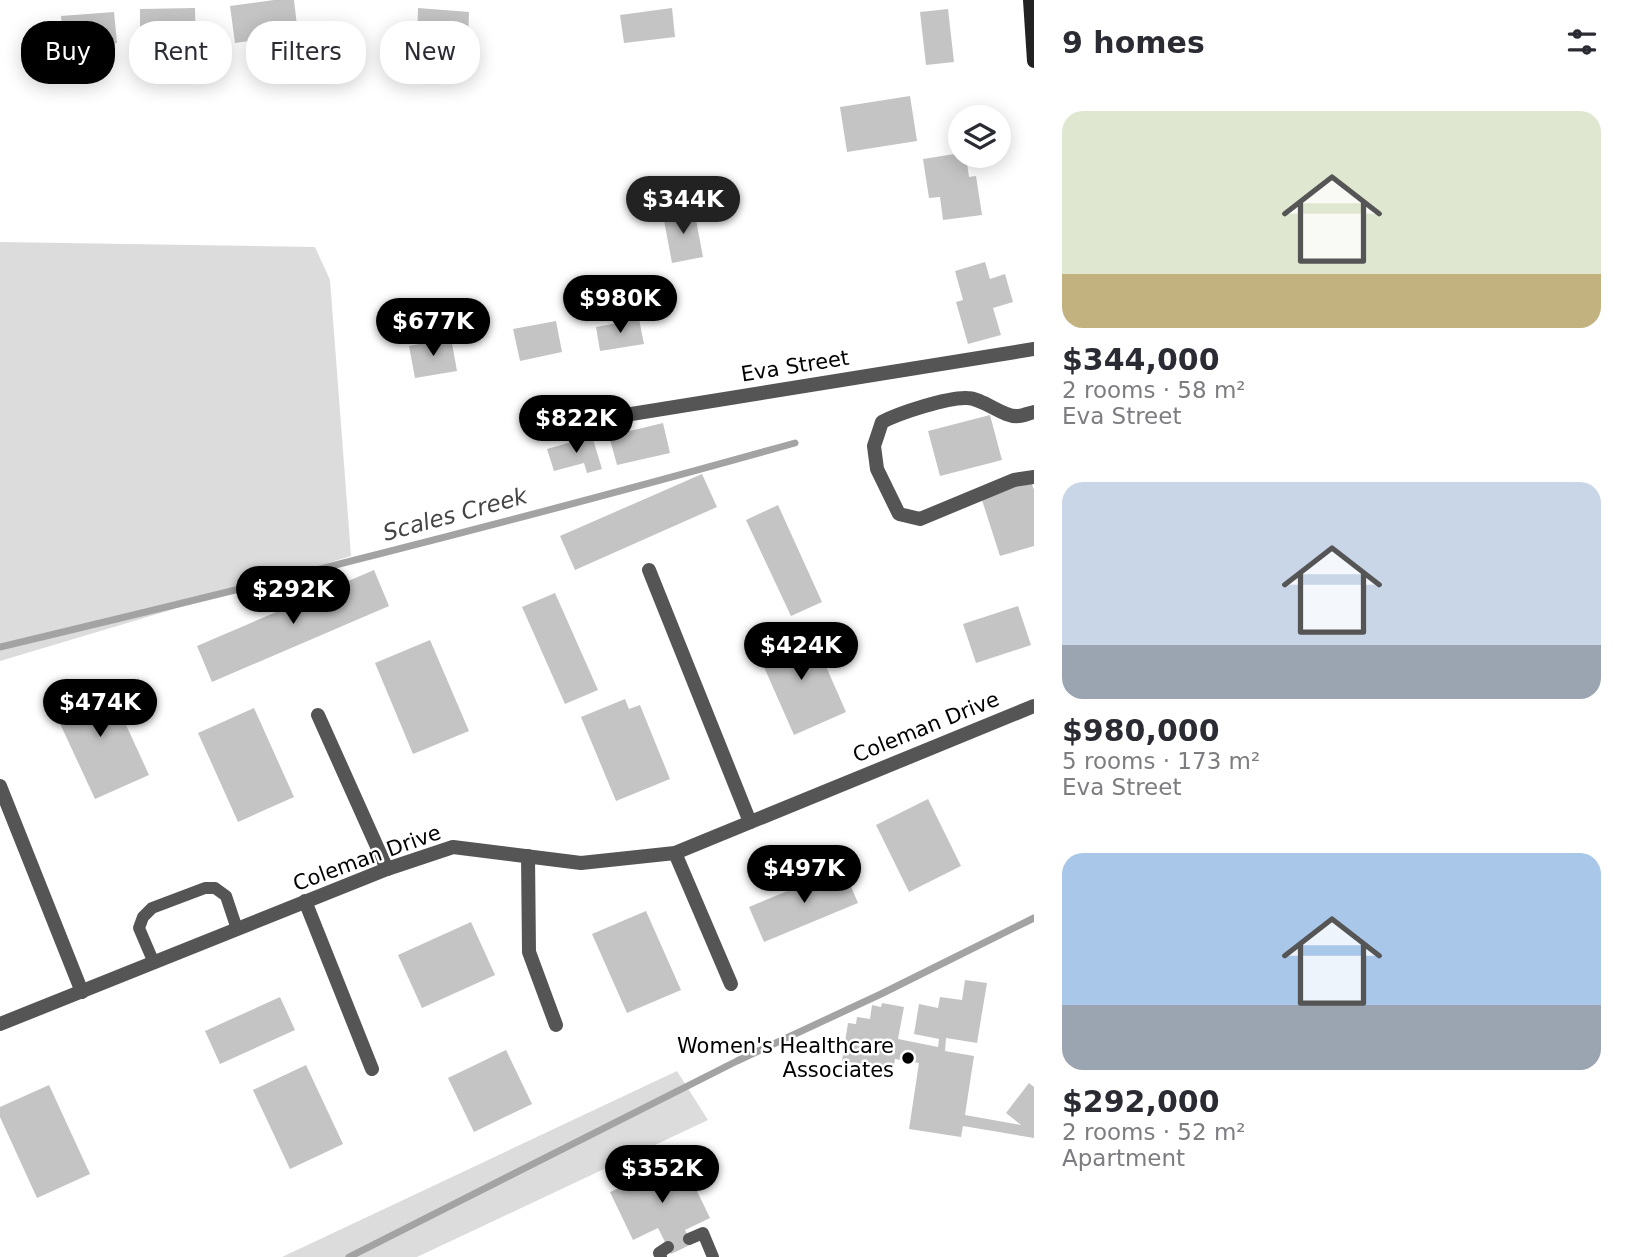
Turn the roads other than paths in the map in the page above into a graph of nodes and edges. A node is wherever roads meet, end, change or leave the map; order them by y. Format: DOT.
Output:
graph roads {
  1 [pos="1030,0"];
  2 [pos="1034,61"];
  3 [pos="1034,349"];
  4 [pos="1034,412"];
  5 [pos="563,425"];
  6 [pos="1034,477"];
  7 [pos="649,570"];
  8 [pos="1034,706"];
  9 [pos="318,715"];
  10 [pos="0,786"];
  11 [pos="750,822"];
  12 [pos="675,853"];
  13 [pos="528,856"];
  14 [pos="387,869"];
  15 [pos="305,901"];
  16 [pos="237,929"];
  17 [pos="154,962"];
  18 [pos="731,984"];
  19 [pos="82,992"];
  20 [pos="0,1024"];
  21 [pos="556,1025"];
  22 [pos="372,1069"];
  23 [pos="689,1238"];
  24 [pos="713,1257"];
  1 -- 2 [label="main road"];
  3 -- 5 [label="street, Eva Street"];
  4 -- 6 [label="street"];
  7 -- 11 [label="street"];
  8 -- 11 [label="street, Coleman Drive"];
  9 -- 14 [label="street"];
  10 -- 19 [label="street"];
  11 -- 12 [label="street, Coleman Drive"];
  12 -- 13 [label="street, Coleman Drive"];
  12 -- 18 [label="street"];
  13 -- 14 [label="street, Coleman Drive"];
  13 -- 21 [label="street"];
  14 -- 15 [label="street, Coleman Drive"];
  15 -- 16 [label="street, Coleman Drive"];
  15 -- 22 [label="street"];
  16 -- 17 [label="street, Coleman Drive"];
  16 -- 17 [label="lane"];
  17 -- 19 [label="street, Coleman Drive"];
  19 -- 20 [label="street, Coleman Drive"];
  23 -- 24 [label="lane"];
}
